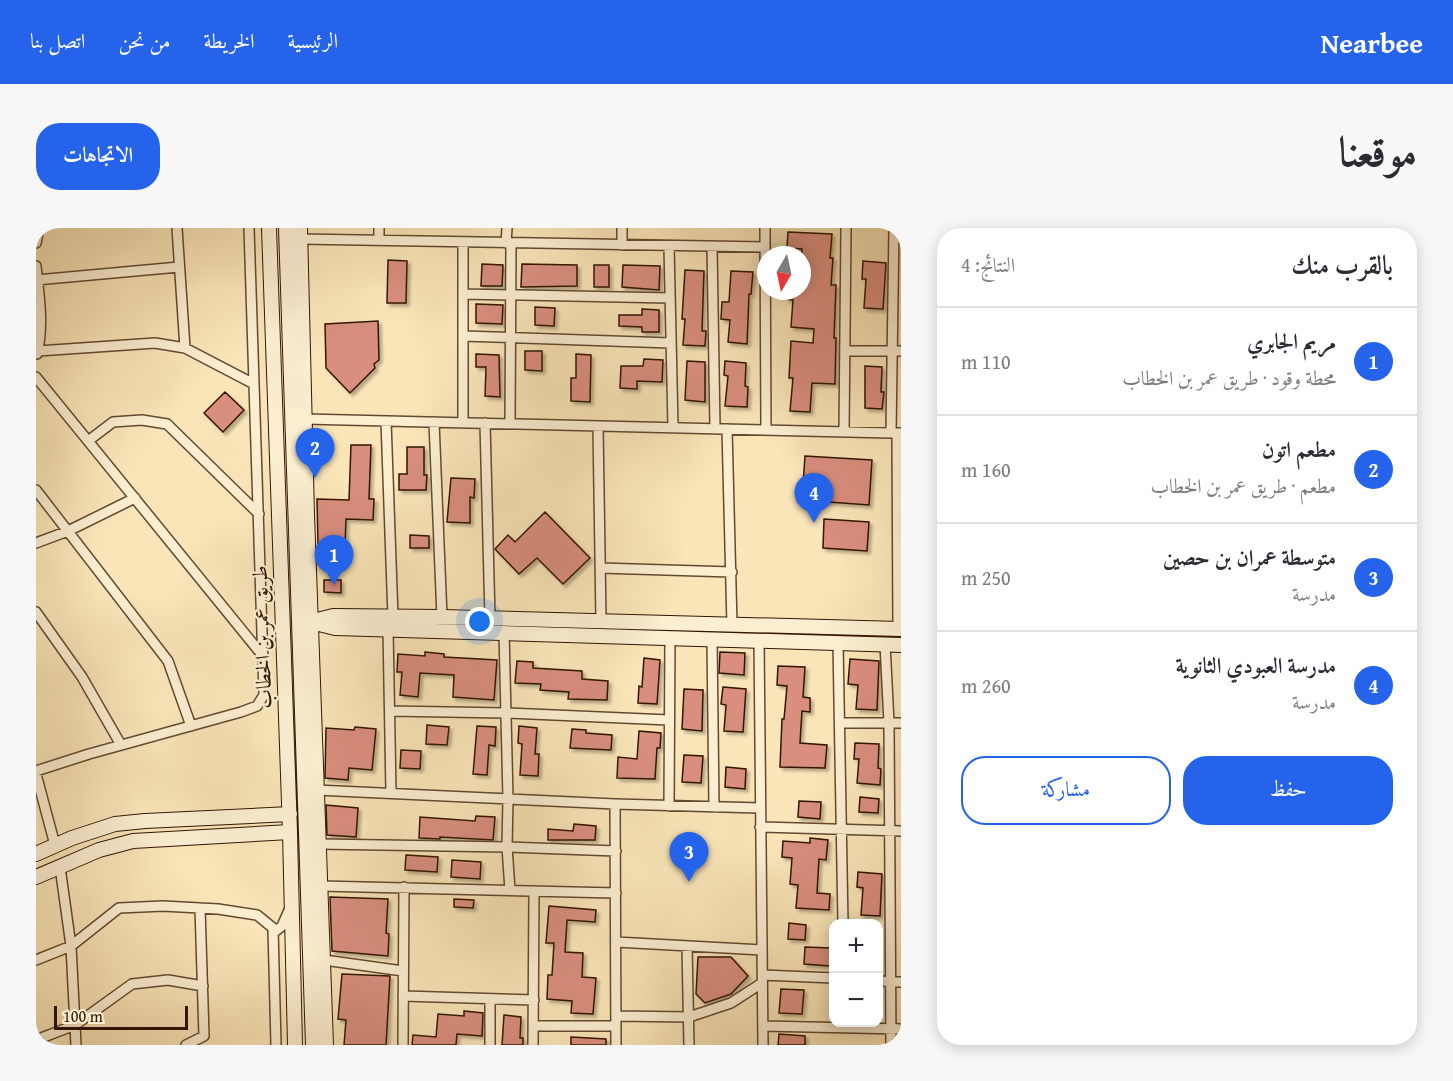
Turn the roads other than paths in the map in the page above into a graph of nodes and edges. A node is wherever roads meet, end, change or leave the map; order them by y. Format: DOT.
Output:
graph roads {
  1 [pos="39,228"];
  2 [pos="177,228"];
  3 [pos="249,228"];
  4 [pos="269,228"];
  5 [pos="286,228"];
  6 [pos="339,228"];
  7 [pos="379,228"];
  8 [pos="507,228"];
  9 [pos="622,228"];
  10 [pos="765,228"];
  11 [pos="846,228"];
  12 [pos="894,228"];
  13 [pos="300,233"];
  14 [pos="339,239"];
  15 [pos="379,240"];
  16 [pos="463,242"];
  17 [pos="36,243"];
  18 [pos="508,243"];
  19 [pos="622,245"];
  20 [pos="669,246"];
  21 [pos="712,246"];
  22 [pos="765,246"];
  23 [pos="757,248"];
  24 [pos="36,266"];
  25 [pos="179,267"];
  26 [pos="37,280"];
  27 [pos="463,294"];
  28 [pos="510,295"];
  29 [pos="670,298"];
  30 [pos="765,300"];
  31 [pos="463,336"];
  32 [pos="510,338"];
  33 [pos="672,343"];
  34 [pos="185,348"];
  35 [pos="290,350"];
  36 [pos="845,351"];
  37 [pos="897,351"];
  38 [pos="37,353"];
  39 [pos="303,367"];
  40 [pos="36,377"];
  41 [pos="254,384"];
  42 [pos="304,419"];
  43 [pos="386,421"];
  44 [pos="434,422"];
  45 [pos="463,423"];
  46 [pos="485,423"];
  47 [pos="510,424"];
  48 [pos="598,426"];
  49 [pos="674,427"];
  50 [pos="715,428"];
  51 [pos="727,429"];
  52 [pos="766,429"];
  53 [pos="844,431"];
  54 [pos="897,433"];
  55 [pos="88,441"];
  56 [pos="36,490"];
  57 [pos="135,498"];
  58 [pos="259,514"];
  59 [pos="68,531"];
  60 [pos="36,543"];
  61 [pos="600,568"];
  62 [pos="732,572"];
  63 [pos="36,612"];
  64 [pos="442,617"];
  65 [pos="490,618"];
  66 [pos="601,621"];
  67 [pos="312,622"];
  68 [pos="390,623"];
  69 [pos="732,625"];
  70 [pos="899,629"];
  71 [pos="504,632"];
  72 [pos="670,638"];
  73 [pos="712,639"];
  74 [pos="759,640"];
  75 [pos="838,643"];
  76 [pos="312,644"];
  77 [pos="885,644"];
  78 [pos="901,645"];
  79 [pos="263,656"];
  80 [pos="301,702"];
  81 [pos="390,711"];
  82 [pos="506,713"];
  83 [pos="669,720"];
  84 [pos="841,723"];
  85 [pos="888,723"];
  86 [pos="901,723"];
  87 [pos="191,726"];
  88 [pos="121,745"];
  89 [pos="36,772"];
  90 [pos="316,790"];
  91 [pos="391,793"];
  92 [pos="508,799"];
  93 [pos="615,804"];
  94 [pos="669,806"];
  95 [pos="714,807"];
  96 [pos="760,808"];
  97 [pos="290,814"];
  98 [pos="760,827"];
  99 [pos="841,829"];
  100 [pos="889,830"];
  101 [pos="901,831"];
  102 [pos="290,832"];
  103 [pos="319,844"];
  104 [pos="55,845"];
  105 [pos="507,847"];
  106 [pos="616,851"];
  107 [pos="36,854"];
  108 [pos="60,867"];
  109 [pos="36,877"];
  110 [pos="320,886"];
  111 [pos="404,887"];
  112 [pos="510,890"];
  113 [pos="534,891"];
  114 [pos="616,893"];
  115 [pos="292,903"];
  116 [pos="200,908"];
  117 [pos="843,919"];
  118 [pos="273,933"];
  119 [pos="616,942"];
  120 [pos="71,946"];
  121 [pos="687,946"];
  122 [pos="762,950"];
  123 [pos="36,960"];
  124 [pos="324,960"];
  125 [pos="403,971"];
  126 [pos="829,978"];
  127 [pos="762,979"];
  128 [pos="883,981"];
  129 [pos="890,981"];
  130 [pos="901,982"];
  131 [pos="203,986"];
  132 [pos="403,996"];
  133 [pos="490,999"];
  134 [pos="534,1000"];
  135 [pos="689,1017"];
  136 [pos="616,1021"];
  137 [pos="75,1025"];
  138 [pos="534,1026"];
  139 [pos="762,1026"];
  140 [pos="891,1029"];
  141 [pos="901,1029"];
  142 [pos="36,1040"];
  143 [pos="276,1044"];
  144 [pos="295,1044"];
  145 [pos="76,1045"];
  146 [pos="186,1045"];
  147 [pos="313,1045"];
  148 [pos="326,1045"];
  149 [pos="403,1045"];
  150 [pos="490,1045"];
  151 [pos="534,1045"];
  152 [pos="616,1045"];
  153 [pos="689,1045"];
  154 [pos="763,1045"];
  155 [pos="891,1045"];
  1 -- 17 [label="street"];
  2 -- 25 [label="street"];
  3 -- 41 [label="street"];
  4 -- 97 [label="street, طريق عمر بن الخطاب"];
  5 -- 35 [label="street, طريق عمر بن الخطاب"];
  6 -- 14 [label="street"];
  7 -- 15 [label="street"];
  8 -- 18 [label="street"];
  9 -- 19 [label="street"];
  10 -- 22 [label="street"];
  11 -- 36 [label="street"];
  12 -- 37 [label="street"];
  13 -- 14 [label="street"];
  13 -- 39 [label="street"];
  14 -- 15 [label="street"];
  15 -- 16 [label="street"];
  16 -- 18 [label="street"];
  16 -- 27 [label="street"];
  18 -- 19 [label="street"];
  18 -- 28 [label="street"];
  19 -- 20 [label="street"];
  20 -- 21 [label="street"];
  20 -- 29 [label="street"];
  21 -- 23 [label="street"];
  21 -- 50 [label="street"];
  24 -- 26 [label="street"];
  25 -- 26 [label="street"];
  25 -- 34 [label="street"];
  26 -- 38 [label="street"];
  27 -- 28 [label="street"];
  27 -- 31 [label="street"];
  28 -- 29 [label="street"];
  28 -- 32 [label="street"];
  29 -- 33 [label="street"];
  30 -- 52 [label="street"];
  31 -- 32 [label="street"];
  31 -- 45 [label="street"];
  32 -- 33 [label="street"];
  32 -- 47 [label="street"];
  33 -- 49 [label="street"];
  34 -- 38 [label="street"];
  34 -- 41 [label="street"];
  35 -- 39 [label="street"];
  35 -- 80 [label="street, طريق عمر بن الخطاب"];
  36 -- 37 [label="street"];
  36 -- 53 [label="street"];
  37 -- 54 [label="street"];
  39 -- 42 [label="street"];
  40 -- 55 [label="street"];
  41 -- 58 [label="street"];
  42 -- 43 [label="street"];
  42 -- 67 [label="street"];
  43 -- 44 [label="street"];
  43 -- 68 [label="street"];
  44 -- 45 [label="street"];
  44 -- 64 [label="street"];
  45 -- 46 [label="street"];
  46 -- 47 [label="street"];
  46 -- 65 [label="street"];
  47 -- 48 [label="street"];
  48 -- 49 [label="street"];
  48 -- 61 [label="street"];
  49 -- 50 [label="street"];
  50 -- 51 [label="street"];
  51 -- 52 [label="street"];
  51 -- 62 [label="street"];
  52 -- 53 [label="street"];
  53 -- 54 [label="street"];
  54 -- 70 [label="street"];
  55 -- 57 [label="street"];
  55 -- 58 [label="street"];
  56 -- 59 [label="street"];
  57 -- 59 [label="street"];
  57 -- 79 [label="street"];
  58 -- 79 [label="street"];
  59 -- 60 [label="street"];
  59 -- 87 [label="street"];
  61 -- 62 [label="street"];
  61 -- 66 [label="street"];
  62 -- 69 [label="street"];
  63 -- 88 [label="street"];
  64 -- 65 [label="street"];
  64 -- 68 [label="street"];
  65 -- 66 [label="street"];
  66 -- 69 [label="street"];
  67 -- 68 [label="street"];
  67 -- 76 [label="street"];
  68 -- 71 [label="street"];
  68 -- 81 [label="street"];
  69 -- 70 [label="street"];
  71 -- 72 [label="street"];
  71 -- 82 [label="street"];
  72 -- 73 [label="street"];
  72 -- 83 [label="street"];
  73 -- 74 [label="street"];
  73 -- 95 [label="street"];
  74 -- 75 [label="street"];
  74 -- 96 [label="street"];
  75 -- 77 [label="street"];
  75 -- 84 [label="street"];
  76 -- 80 [label="street"];
  76 -- 90 [label="street"];
  77 -- 78 [label="street"];
  77 -- 85 [label="street"];
  79 -- 87 [label="street"];
  80 -- 147 [label="street, طريق عمر بن الخطاب"];
  81 -- 82 [label="street"];
  81 -- 91 [label="street"];
  82 -- 83 [label="street"];
  82 -- 92 [label="street"];
  83 -- 94 [label="street"];
  84 -- 85 [label="street"];
  84 -- 99 [label="street"];
  85 -- 86 [label="street"];
  85 -- 100 [label="street"];
  87 -- 88 [label="street"];
  88 -- 89 [label="street"];
  89 -- 104 [label="street"];
  90 -- 91 [label="street"];
  90 -- 103 [label="street"];
  91 -- 92 [label="street"];
  92 -- 93 [label="street"];
  92 -- 105 [label="street"];
  93 -- 94 [label="street"];
  93 -- 106 [label="street"];
  94 -- 95 [label="street"];
  95 -- 96 [label="street"];
  96 -- 98 [label="street"];
  97 -- 102 [label="street, طريق عمر بن الخطاب"];
  97 -- 104 [label="street"];
  98 -- 99 [label="street"];
  98 -- 122 [label="street"];
  99 -- 100 [label="street"];
  99 -- 117 [label="street"];
  100 -- 101 [label="street"];
  100 -- 129 [label="street"];
  102 -- 108 [label="street"];
  102 -- 115 [label="street, طريق عمر بن الخطاب"];
  103 -- 105 [label="street"];
  103 -- 110 [label="street"];
  104 -- 107 [label="street"];
  105 -- 106 [label="street"];
  105 -- 112 [label="street"];
  106 -- 114 [label="street"];
  108 -- 109 [label="street"];
  108 -- 120 [label="street"];
  110 -- 111 [label="street"];
  110 -- 124 [label="street"];
  111 -- 112 [label="street"];
  111 -- 125 [label="street"];
  112 -- 113 [label="street"];
  113 -- 114 [label="street"];
  113 -- 134 [label="street"];
  114 -- 119 [label="street"];
  115 -- 118 [label="street"];
  115 -- 144 [label="street, طريق عمر بن الخطاب"];
  116 -- 118 [label="street"];
  116 -- 120 [label="street"];
  116 -- 131 [label="street"];
  118 -- 143 [label="street"];
  119 -- 121 [label="street"];
  119 -- 136 [label="street"];
  120 -- 123 [label="street"];
  120 -- 137 [label="street"];
  121 -- 122 [label="street"];
  121 -- 135 [label="street"];
  122 -- 127 [label="street"];
  124 -- 125 [label="street"];
  124 -- 148 [label="street"];
  125 -- 132 [label="street"];
  126 -- 127 [label="street"];
  127 -- 135 [label="street"];
  127 -- 139 [label="street"];
  128 -- 129 [label="street"];
  129 -- 130 [label="street"];
  129 -- 140 [label="street"];
  131 -- 137 [label="street"];
  131 -- 146 [label="street"];
  132 -- 133 [label="street"];
  132 -- 149 [label="street"];
  133 -- 134 [label="street"];
  133 -- 150 [label="street"];
  134 -- 138 [label="street"];
  135 -- 136 [label="street"];
  135 -- 153 [label="street"];
  136 -- 138 [label="street"];
  136 -- 152 [label="street"];
  137 -- 142 [label="street"];
  137 -- 145 [label="street"];
  138 -- 151 [label="street"];
  139 -- 140 [label="street"];
  139 -- 154 [label="street"];
  140 -- 141 [label="street"];
  140 -- 155 [label="street"];
  143 -- 144 [label="street"];
}
